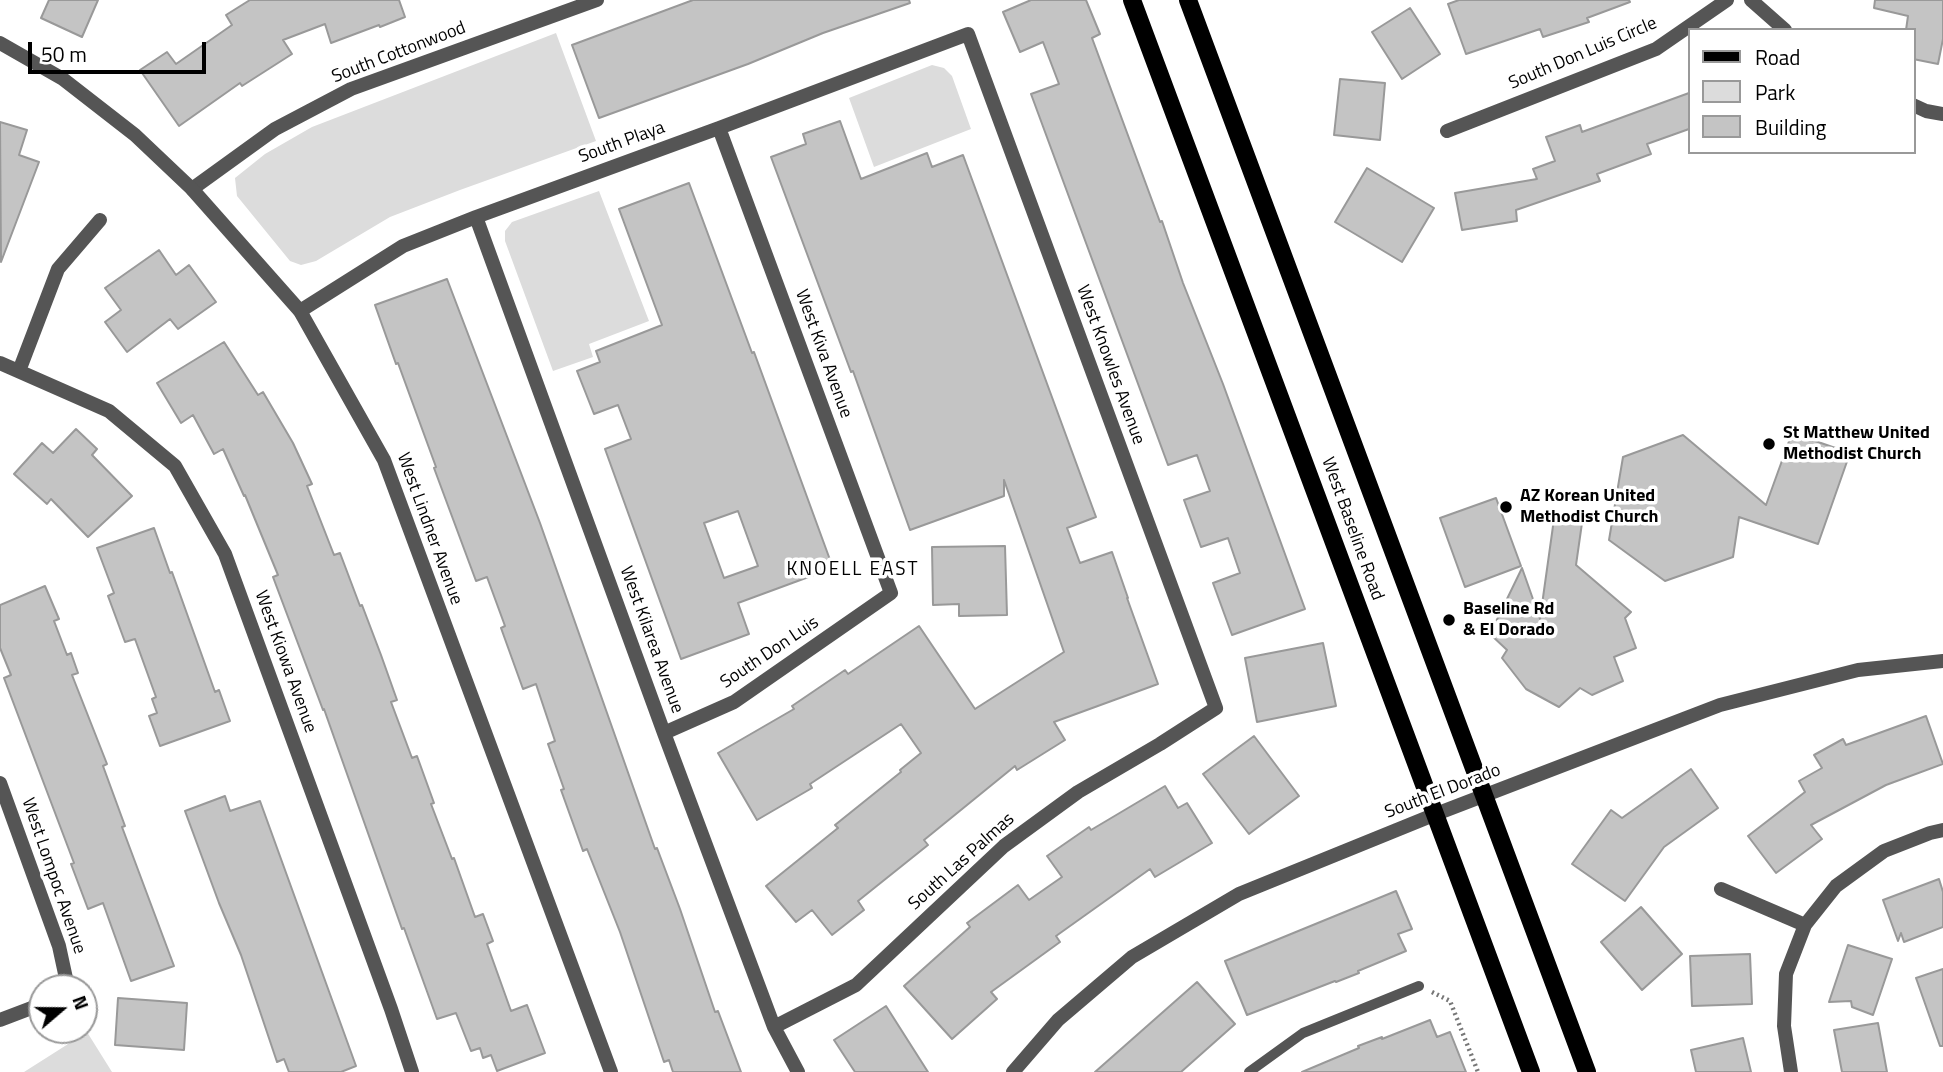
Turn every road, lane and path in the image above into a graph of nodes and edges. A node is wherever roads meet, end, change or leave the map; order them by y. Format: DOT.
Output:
graph roads {
  1 [pos="597,0"];
  2 [pos="1132,0"];
  3 [pos="1188,0"];
  4 [pos="1727,0"];
  5 [pos="1751,0"];
  6 [pos="1782,28"];
  7 [pos="968,34"];
  8 [pos="0,43"];
  9 [pos="1915,106"];
  10 [pos="1943,114"];
  11 [pos="719,128"];
  12 [pos="1447,131"];
  13 [pos="192,190"];
  14 [pos="476,217"];
  15 [pos="100,220"];
  16 [pos="300,311"];
  17 [pos="0,363"];
  18 [pos="19,370"];
  19 [pos="891,593"];
  20 [pos="1943,661"];
  21 [pos="1216,708"];
  22 [pos="664,733"];
  23 [pos="0,783"];
  24 [pos="1484,796"];
  25 [pos="1436,814"];
  26 [pos="1943,830"];
  27 [pos="1721,889"];
  28 [pos="1805,925"];
  29 [pos="63,974"];
  30 [pos="1419,986"];
  31 [pos="28,1009"];
  32 [pos="0,1020"];
  33 [pos="774,1027"];
  34 [pos="412,1072"];
  35 [pos="611,1072"];
  36 [pos="798,1072"];
  37 [pos="1013,1072"];
  38 [pos="1249,1072"];
  39 [pos="1478,1072"];
  40 [pos="1531,1072"];
  41 [pos="1587,1072"];
  42 [pos="1791,1072"];
  1 -- 13 [label="street, South Cottonwood"];
  2 -- 25 [label="main road, West Baseline Road"];
  3 -- 24 [label="main road, West Baseline Road"];
  4 -- 12 [label="street, South Don Luis Circle"];
  5 -- 6 [label="street"];
  7 -- 11 [label="street, South Playa"];
  7 -- 21 [label="street, West Knowles Avenue"];
  8 -- 13 [label="street, West Lindner Avenue"];
  9 -- 10 [label="street"];
  11 -- 14 [label="street, South Playa"];
  11 -- 19 [label="street, West Kiva Avenue"];
  13 -- 16 [label="street, West Lindner Avenue"];
  14 -- 16 [label="street, South Playa"];
  14 -- 22 [label="street, West Kilarea Avenue"];
  15 -- 18 [label="street"];
  16 -- 35 [label="street, West Lindner Avenue"];
  17 -- 18 [label="street, West Kiowa Avenue"];
  18 -- 34 [label="street, West Kiowa Avenue"];
  19 -- 22 [label="street, South Don Luis"];
  20 -- 24 [label="street, South El Dorado"];
  21 -- 33 [label="street, South Las Palmas"];
  22 -- 33 [label="street, West Kilarea Avenue"];
  23 -- 29 [label="street, West Lompoc Avenue"];
  24 -- 25 [label="street, South El Dorado"];
  24 -- 41 [label="main road, West Baseline Road"];
  25 -- 37 [label="street, South El Dorado"];
  25 -- 40 [label="main road, West Baseline Road"];
  26 -- 28 [label="street"];
  27 -- 28 [label="street"];
  28 -- 42 [label="street"];
  30 -- 38 [label="lane"];
  30 -- 39 [label="path"];
  31 -- 32 [label="street"];
  33 -- 36 [label="street, West Kilarea Avenue"];
}
